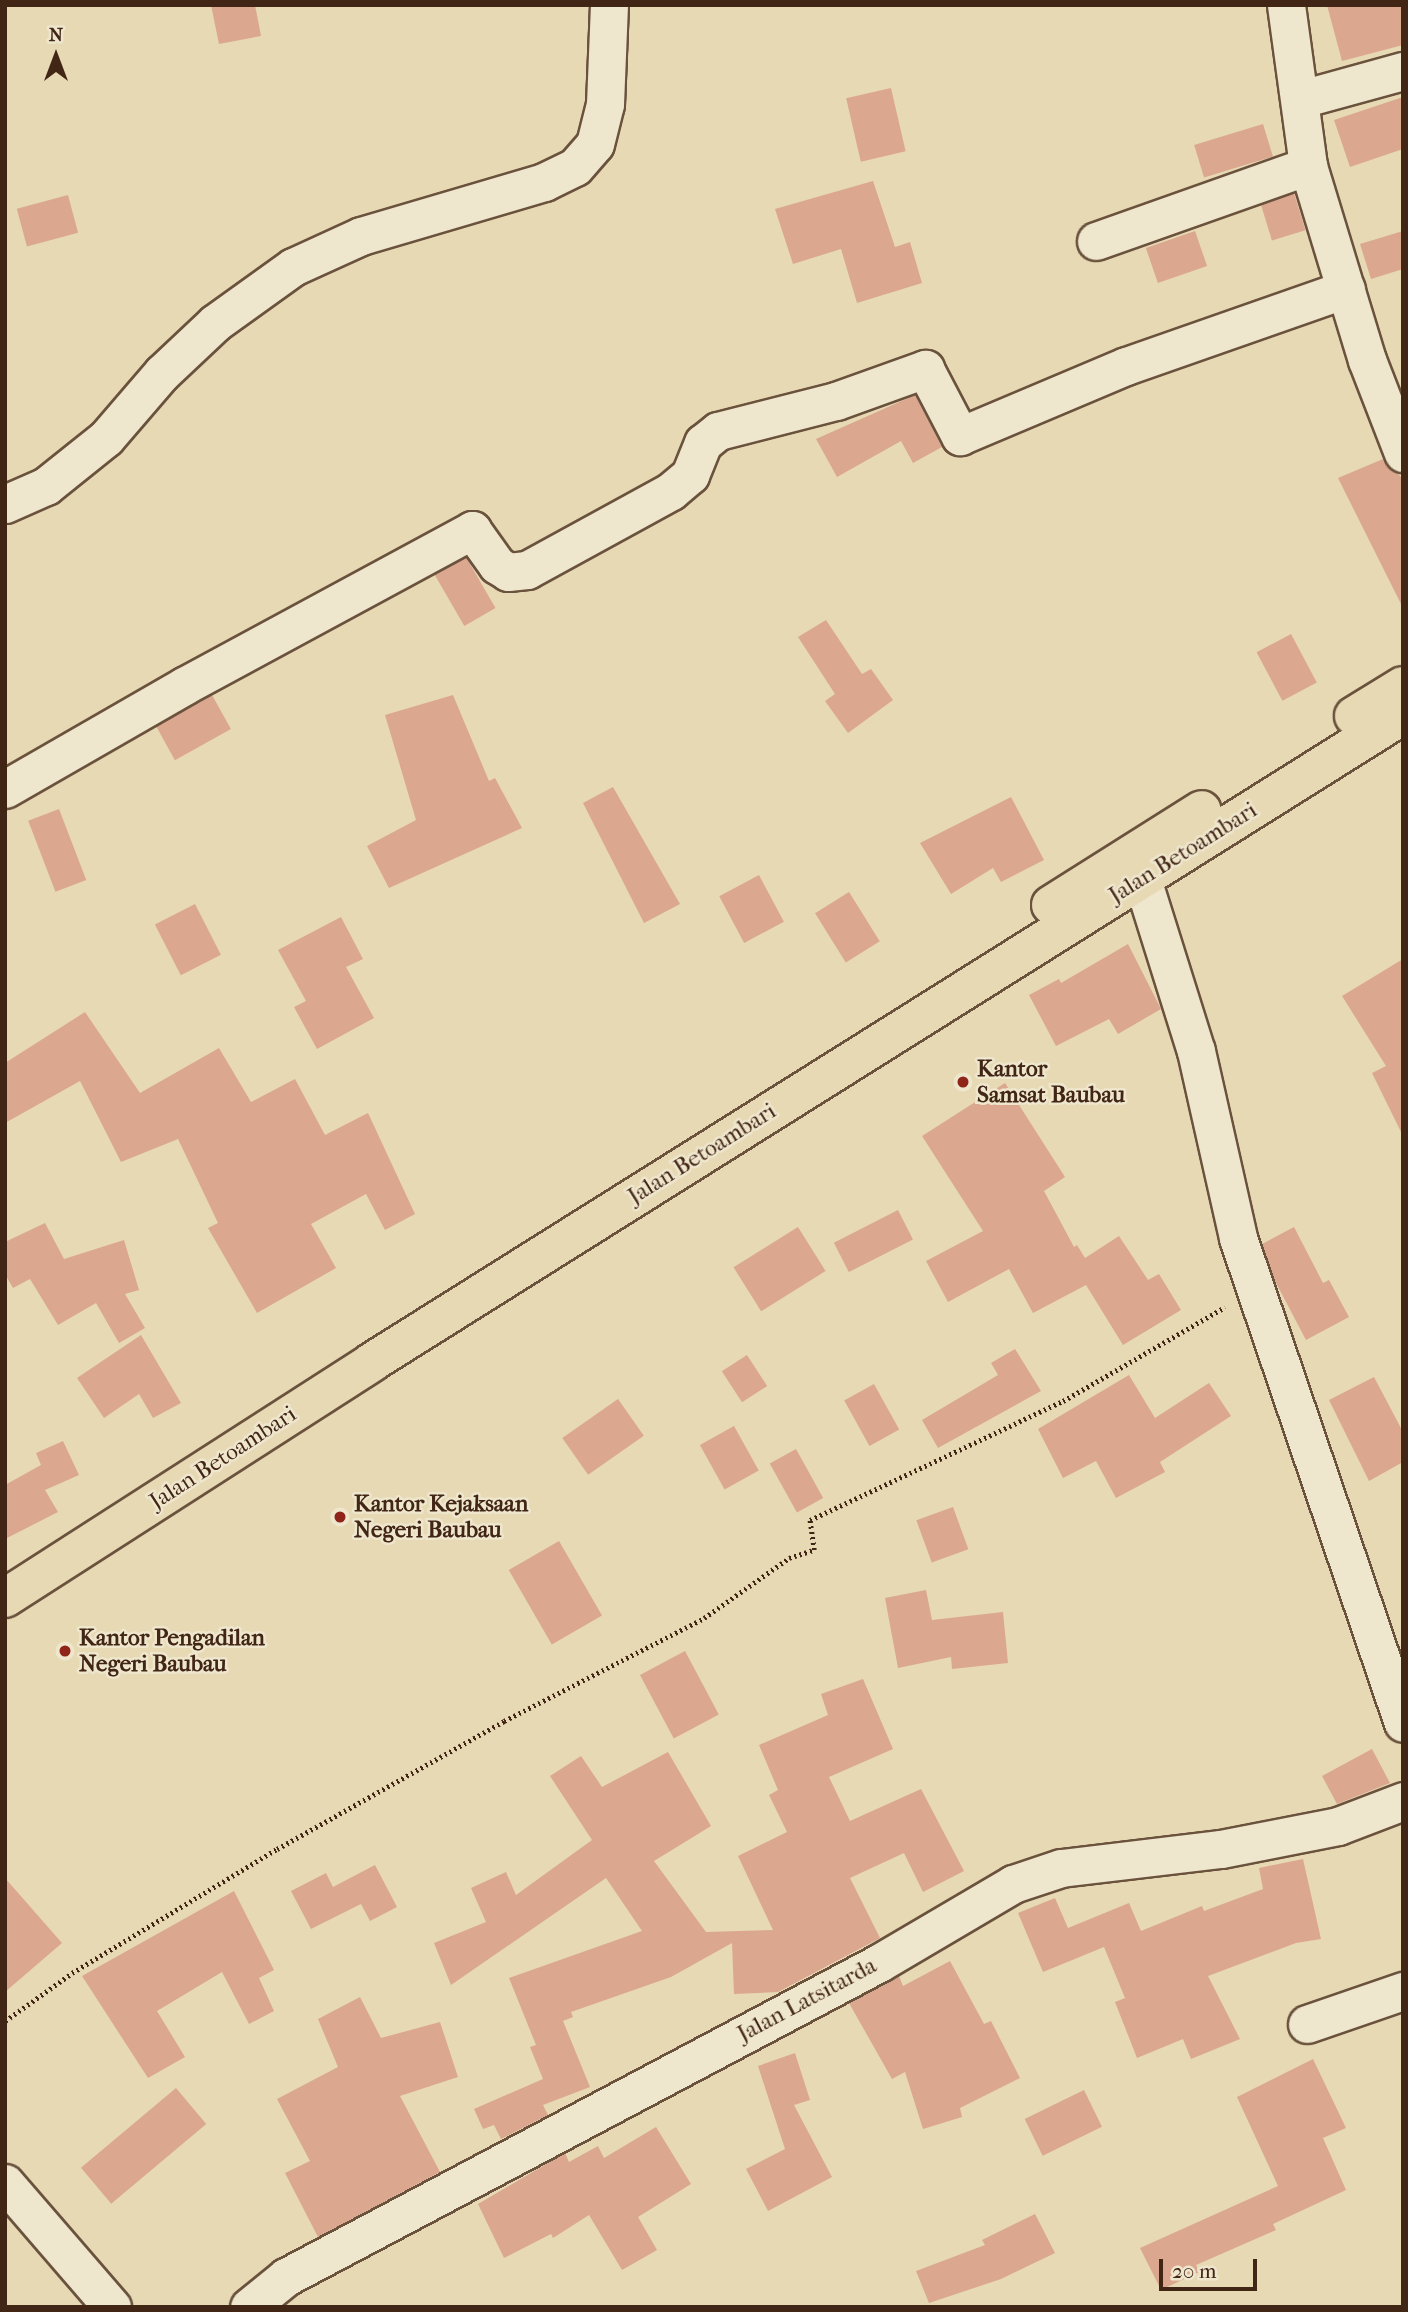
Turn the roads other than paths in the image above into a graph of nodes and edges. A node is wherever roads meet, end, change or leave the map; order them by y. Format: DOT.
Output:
graph roads {
  1 [pos="609,5"];
  2 [pos="1286,5"];
  3 [pos="1403,71"];
  4 [pos="1301,99"];
  5 [pos="1308,166"];
  6 [pos="1096,241"];
  7 [pos="1346,289"];
  8 [pos="1403,453"];
  9 [pos="5,504"];
  10 [pos="1403,686"];
  11 [pos="1403,715"];
  12 [pos="5,789"];
  13 [pos="1142,879"];
  14 [pos="746,1111"];
  15 [pos="5,1567"];
  16 [pos="5,1598"];
  17 [pos="1403,1723"];
  18 [pos="1403,1801"];
  19 [pos="1403,1991"];
  20 [pos="1307,2024"];
  21 [pos="5,2183"];
  22 [pos="112,2307"];
  23 [pos="249,2307"];
  1 -- 9 [label="street"];
  2 -- 4 [label="street"];
  3 -- 4 [label="street"];
  4 -- 5 [label="street"];
  5 -- 6 [label="street"];
  5 -- 7 [label="street"];
  7 -- 8 [label="street"];
  7 -- 12 [label="street"];
  10 -- 14 [label="main road, Jalan Betoambari"];
  11 -- 13 [label="main road, Jalan Betoambari"];
  13 -- 14 [label="main road, Jalan Betoambari"];
  13 -- 17 [label="street"];
  14 -- 15 [label="main road, Jalan Betoambari"];
  14 -- 16 [label="main road, Jalan Betoambari"];
  18 -- 23 [label="street, Jalan Latsitarda"];
  19 -- 20 [label="street"];
  21 -- 22 [label="street"];
}
